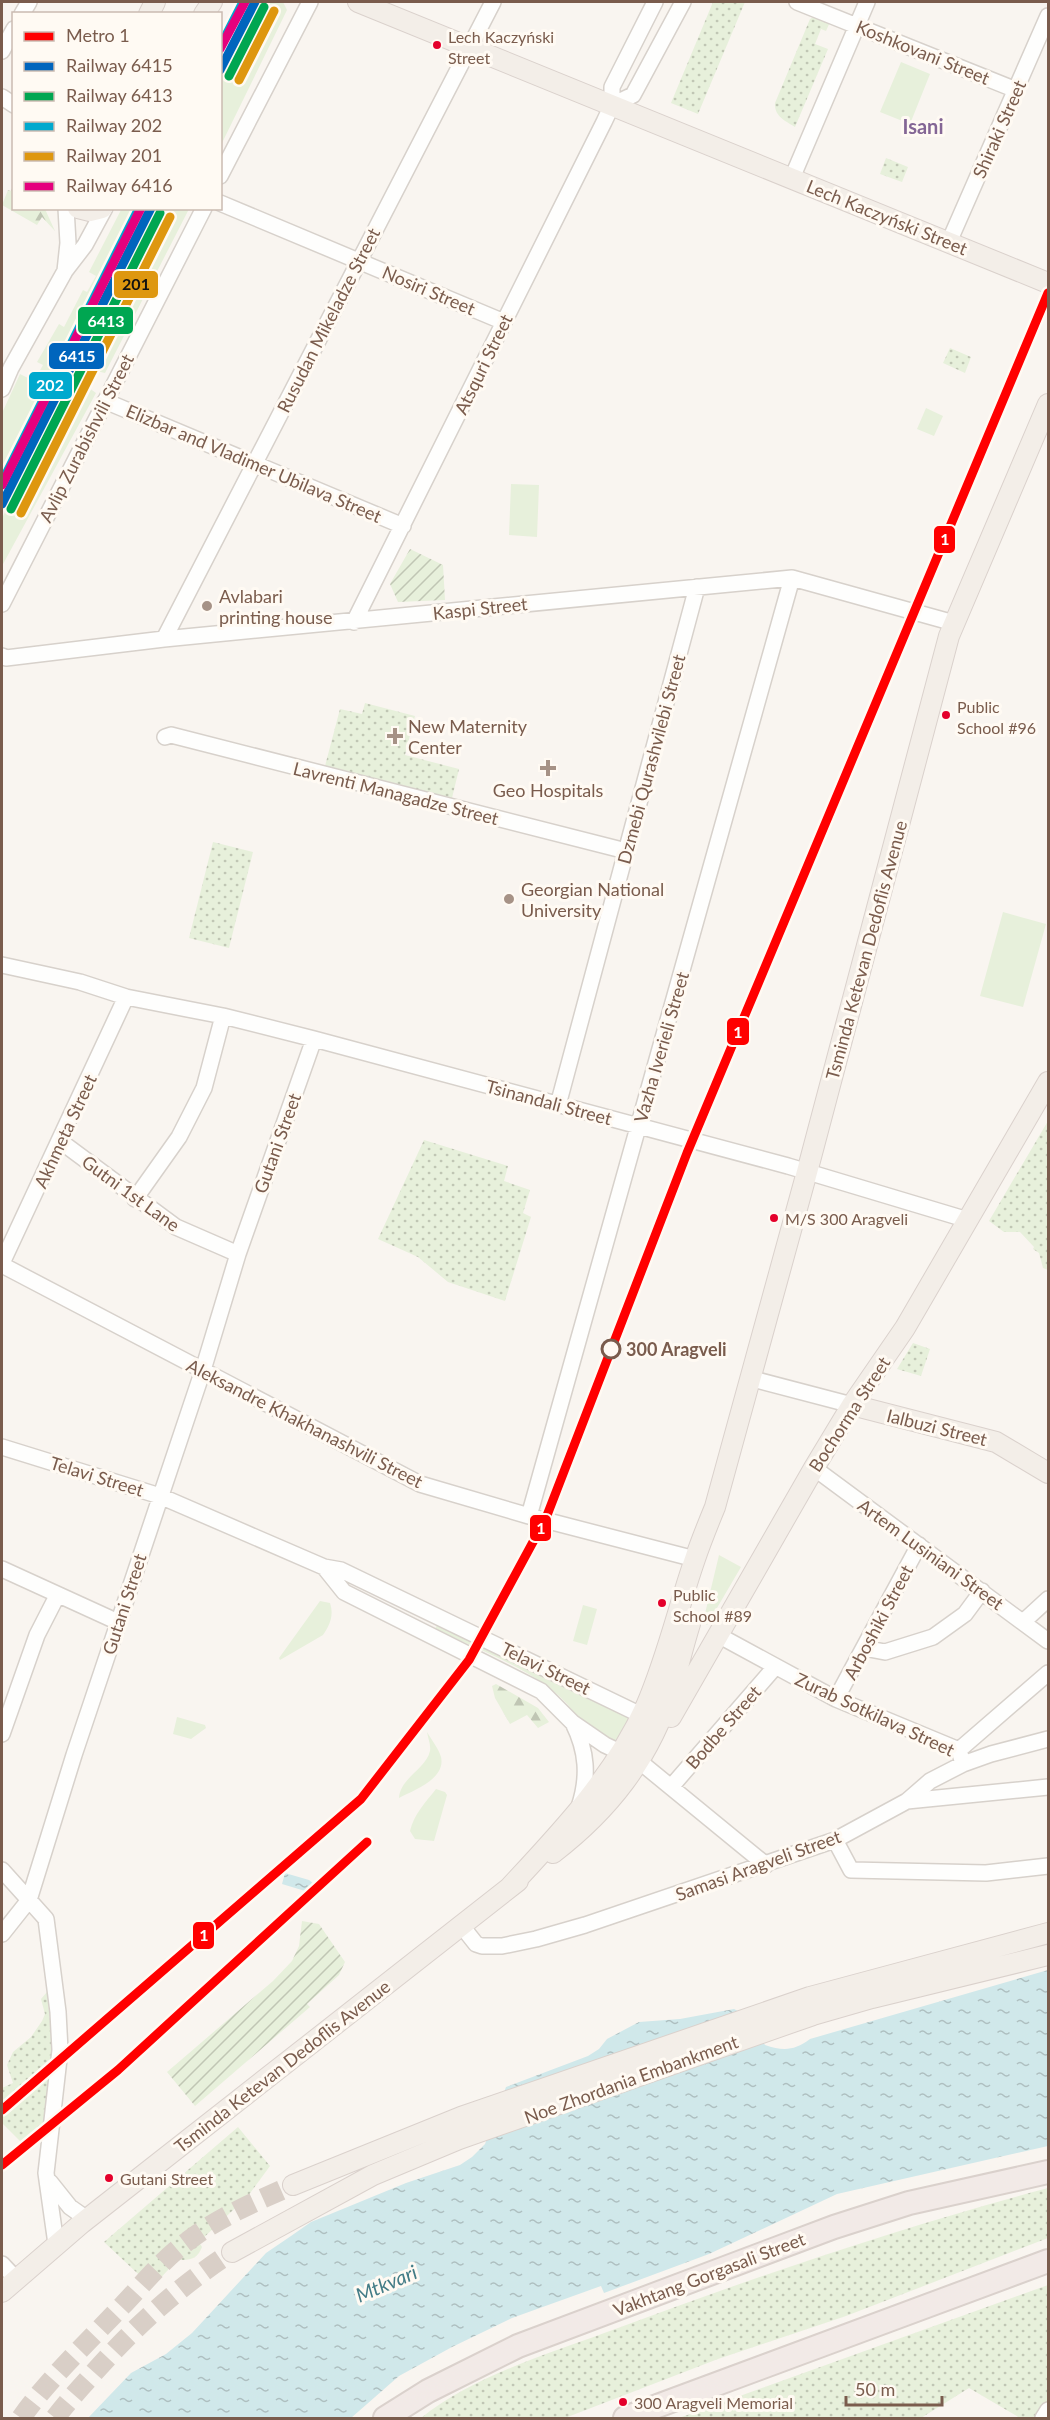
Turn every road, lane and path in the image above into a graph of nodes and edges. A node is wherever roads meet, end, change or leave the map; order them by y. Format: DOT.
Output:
graph roads {
  1 [pos="310,2"];
  2 [pos="358,2"];
  3 [pos="493,2"];
  4 [pos="655,2"];
  5 [pos="683,2"];
  6 [pos="797,2"];
  7 [pos="867,2"];
  8 [pos="1048,15"];
  9 [pos="856,24"];
  10 [pos="12,33"];
  11 [pos="469,47"];
  12 [pos="2,51"];
  13 [pos="1016,90"];
  14 [pos="612,105"];
  15 [pos="222,172"];
  16 [pos="792,178"];
  17 [pos="222,204"];
  18 [pos="66,210"];
  19 [pos="102,210"];
  20 [pos="203,210"];
  21 [pos="949,242"];
  22 [pos="359,261"];
  23 [pos="65,271"];
  24 [pos="1048,283"];
  25 [pos="504,322"];
  26 [pos="6,369"];
  27 [pos="2,389"];
  28 [pos="105,401"];
  29 [pos="1048,404"];
  30 [pos="254,464"];
  31 [pos="403,526"];
  32 [pos="792,578"];
  33 [pos="697,587"];
  34 [pos="2,604"];
  35 [pos="354,622"];
  36 [pos="954,623"];
  37 [pos="164,639"];
  38 [pos="2,656"];
  39 [pos="165,737"];
  40 [pos="626,851"];
  41 [pos="2,965"];
  42 [pos="126,997"];
  43 [pos="224,1016"];
  44 [pos="315,1039"];
  45 [pos="1048,1082"];
  46 [pos="558,1105"];
  47 [pos="639,1127"];
  48 [pos="60,1141"];
  49 [pos="807,1172"];
  50 [pos="135,1199"];
  51 [pos="968,1220"];
  52 [pos="238,1254"];
  53 [pos="2,1264"];
  54 [pos="202,1370"];
  55 [pos="749,1378"];
  56 [pos="852,1405"];
  57 [pos="3,1450"];
  58 [pos="814,1467"];
  59 [pos="1048,1473"];
  60 [pos="160,1496"];
  61 [pos="715,1507"];
  62 [pos="529,1516"];
  63 [pos="919,1545"];
  64 [pos="694,1560"];
  65 [pos="324,1567"];
  66 [pos="2,1569"];
  67 [pos="982,1591"];
  68 [pos="57,1596"];
  69 [pos="1048,1599"];
  70 [pos="118,1622"];
  71 [pos="1023,1622"];
  72 [pos="718,1635"];
  73 [pos="1048,1641"];
  74 [pos="864,1648"];
  75 [pos="775,1667"];
  76 [pos="1048,1673"];
  77 [pos="836,1699"];
  78 [pos="641,1715"];
  79 [pos="573,1723"];
  80 [pos="2,1734"];
  81 [pos="1048,1740"];
  82 [pos="621,1753"];
  83 [pos="644,1753"];
  84 [pos="961,1757"];
  85 [pos="671,1787"];
  86 [pos="1048,1787"];
  87 [pos="907,1801"];
  88 [pos="577,1813"];
  89 [pos="835,1840"];
  90 [pos="766,1865"];
  91 [pos="1048,1866"];
  92 [pos="2,1869"];
  93 [pos="509,1888"];
  94 [pos="29,1900"];
  95 [pos="461,1925"];
  96 [pos="1048,1933"];
  97 [pos="2,1934"];
  98 [pos="1048,1955"];
  99 [pos="759,2024"];
  100 [pos="1048,2172"];
  101 [pos="47,2177"];
  102 [pos="293,2185"];
  103 [pos="87,2219"];
  104 [pos="56,2244"];
  105 [pos="232,2252"];
  106 [pos="1048,2260"];
  107 [pos="2,2264"];
  108 [pos="9,2286"];
  109 [pos="1048,2410"];
  110 [pos="385,2418"];
  111 [pos="625,2418"];
  112 [pos="1043,2418"];
  1 -- 15 [label="street"];
  2 -- 11 [label="main road, Lech Kaczyński Street"];
  3 -- 11 [label="street, Rusudan Mikeladze Street"];
  4 -- 14 [label="street, Atsquri Street"];
  5 -- 14 [label="street"];
  6 -- 9 [label="street, Koshkovani Street"];
  7 -- 9 [label="street"];
  8 -- 13 [label="street, Shiraki Street"];
  9 -- 13 [label="street, Koshkovani Street"];
  9 -- 16 [label="street"];
  10 -- 12 [label="street"];
  11 -- 14 [label="main road, Lech Kaczyński Street"];
  11 -- 22 [label="street, Rusudan Mikeladze Street"];
  13 -- 21 [label="street, Shiraki Street"];
  14 -- 16 [label="main road, Lech Kaczyński Street"];
  14 -- 25 [label="street, Atsquri Street"];
  16 -- 21 [label="main road, Lech Kaczyński Street"];
  17 -- 22 [label="street, Nosiri Street"];
  18 -- 23 [label="street"];
  19 -- 23 [label="street"];
  20 -- 28 [label="street, Avlip Zurabishvili Street"];
  21 -- 24 [label="main road, Lech Kaczyński Street"];
  22 -- 25 [label="street, Nosiri Street"];
  22 -- 30 [label="street, Rusudan Mikeladze Street"];
  23 -- 26 [label="street"];
  25 -- 31 [label="street, Atsquri Street"];
  26 -- 27 [label="street"];
  28 -- 30 [label="street, Elizbar and Vladimer Ubilava Street"];
  28 -- 34 [label="street, Avlip Zurabishvili Street"];
  29 -- 36 [label="main road, Tsminda Ketevan Dedoflis Avenue"];
  30 -- 31 [label="street, Elizbar and Vladimer Ubilava Street"];
  30 -- 37 [label="street, Rusudan Mikeladze Street"];
  31 -- 35 [label="street, Atsquri Street"];
  32 -- 33 [label="street, Kaspi Street"];
  32 -- 36 [label="street, Kaspi Street"];
  32 -- 47 [label="street, Vazha Iverieli Street"];
  33 -- 35 [label="street, Kaspi Street"];
  33 -- 40 [label="street, Dzmebi Qurashvilebi Street"];
  35 -- 37 [label="street, Kaspi Street"];
  36 -- 49 [label="main road, Tsminda Ketevan Dedoflis Avenue"];
  37 -- 38 [label="street, Kaspi Street"];
  39 -- 40 [label="street, Lavrenti Managadze Street"];
  40 -- 46 [label="street, Dzmebi Qurashvilebi Street"];
  41 -- 42 [label="street, Tsinandali Street"];
  42 -- 43 [label="street, Tsinandali Street"];
  42 -- 48 [label="street, Akhmeta Street"];
  43 -- 44 [label="street, Tsinandali Street"];
  43 -- 50 [label="street"];
  44 -- 46 [label="street, Tsinandali Street"];
  44 -- 52 [label="street, Gutani Street"];
  45 -- 51 [label="main road, Bochorma Street"];
  46 -- 47 [label="street, Tsinandali Street"];
  47 -- 49 [label="street, Tsinandali Street"];
  47 -- 62 [label="street, Vazha Iverieli Street"];
  48 -- 50 [label="street, Gutni 1st Lane"];
  48 -- 53 [label="street, Akhmeta Street"];
  49 -- 51 [label="street, Tsinandali Street"];
  49 -- 55 [label="main road, Tsminda Ketevan Dedoflis Avenue"];
  50 -- 52 [label="street, Gutni 1st Lane"];
  51 -- 56 [label="main road, Bochorma Street"];
  52 -- 54 [label="street, Gutani Street"];
  53 -- 54 [label="street, Aleksandre Khakhanashvili Street"];
  54 -- 60 [label="street, Gutani Street"];
  54 -- 62 [label="street, Aleksandre Khakhanashvili Street"];
  55 -- 56 [label="street, Ialbuzi Street"];
  55 -- 61 [label="main road, Tsminda Ketevan Dedoflis Avenue"];
  56 -- 58 [label="main road, Bochorma Street"];
  56 -- 59 [label="main road, Ialbuzi Street"];
  57 -- 60 [label="street, Telavi Street"];
  58 -- 63 [label="street, Artem Lusiniani Street"];
  58 -- 72 [label="main road, Bochorma Street"];
  60 -- 65 [label="street, Telavi Street"];
  60 -- 70 [label="street, Gutani Street"];
  61 -- 64 [label="main road, Tsminda Ketevan Dedoflis Avenue"];
  61 -- 83 [label="main road, Tsminda Ketevan Dedoflis Avenue"];
  62 -- 64 [label="street, Aleksandre Khakhanashvili Street"];
  63 -- 67 [label="street, Artem Lusiniani Street"];
  63 -- 74 [label="street, Arboshiki Street"];
  64 -- 78 [label="main road, Tsminda Ketevan Dedoflis Avenue"];
  65 -- 78 [label="street, Telavi Street"];
  65 -- 79 [label="street, Telavi Street"];
  66 -- 68 [label="street"];
  67 -- 71 [label="street, Artem Lusiniani Street"];
  67 -- 74 [label="street"];
  68 -- 70 [label="street"];
  68 -- 80 [label="street"];
  69 -- 71 [label="street"];
  70 -- 94 [label="street, Gutani Street"];
  71 -- 73 [label="street, Artem Lusiniani Street"];
  72 -- 75 [label="street, Zurab Sotkilava Street"];
  72 -- 83 [label="main road, Bochorma Street"];
  74 -- 77 [label="street, Arboshiki Street"];
  75 -- 77 [label="street, Zurab Sotkilava Street"];
  75 -- 85 [label="street, Bodbe Street"];
  76 -- 84 [label="street"];
  77 -- 84 [label="street, Zurab Sotkilava Street"];
  78 -- 82 [label="main road, Tsminda Ketevan Dedoflis Avenue"];
  78 -- 83 [label="street"];
  79 -- 82 [label="street, Telavi Street"];
  79 -- 88 [label="street, Telavi Street"];
  81 -- 84 [label="street, Samasi Aragveli Street"];
  82 -- 83 [label="street, Telavi Street"];
  82 -- 88 [label="main road, Tsminda Ketevan Dedoflis Avenue"];
  83 -- 85 [label="street, Telavi Street"];
  83 -- 93 [label="main road, Tsminda Ketevan Dedoflis Avenue"];
  84 -- 87 [label="street, Samasi Aragveli Street"];
  85 -- 90 [label="street, Telavi Street"];
  86 -- 87 [label="street"];
  87 -- 89 [label="street, Samasi Aragveli Street"];
  88 -- 93 [label="main road, Tsminda Ketevan Dedoflis Avenue"];
  89 -- 90 [label="street, Samasi Aragveli Street"];
  89 -- 91 [label="street"];
  90 -- 95 [label="street, Samasi Aragveli Street"];
  92 -- 94 [label="street"];
  93 -- 95 [label="main road, Tsminda Ketevan Dedoflis Avenue"];
  94 -- 97 [label="street"];
  94 -- 101 [label="street"];
  95 -- 103 [label="main road, Tsminda Ketevan Dedoflis Avenue"];
  96 -- 99 [label="main road, Noe Zhordania Embankment"];
  98 -- 99 [label="main road, Noe Zhordania Embankment"];
  99 -- 102 [label="main road, Noe Zhordania Embankment"];
  99 -- 105 [label="main road, Noe Zhordania Embankment"];
  100 -- 110 [label="highway, Vakhtang Gorgasali Street"];
  101 -- 103 [label="street"];
  101 -- 104 [label="street"];
  103 -- 104 [label="main road, Tsminda Ketevan Dedoflis Avenue"];
  104 -- 108 [label="main road, Tsminda Ketevan Dedoflis Avenue"];
  106 -- 111 [label="highway"];
  107 -- 108 [label="street"];
  109 -- 112 [label="street"];
}
